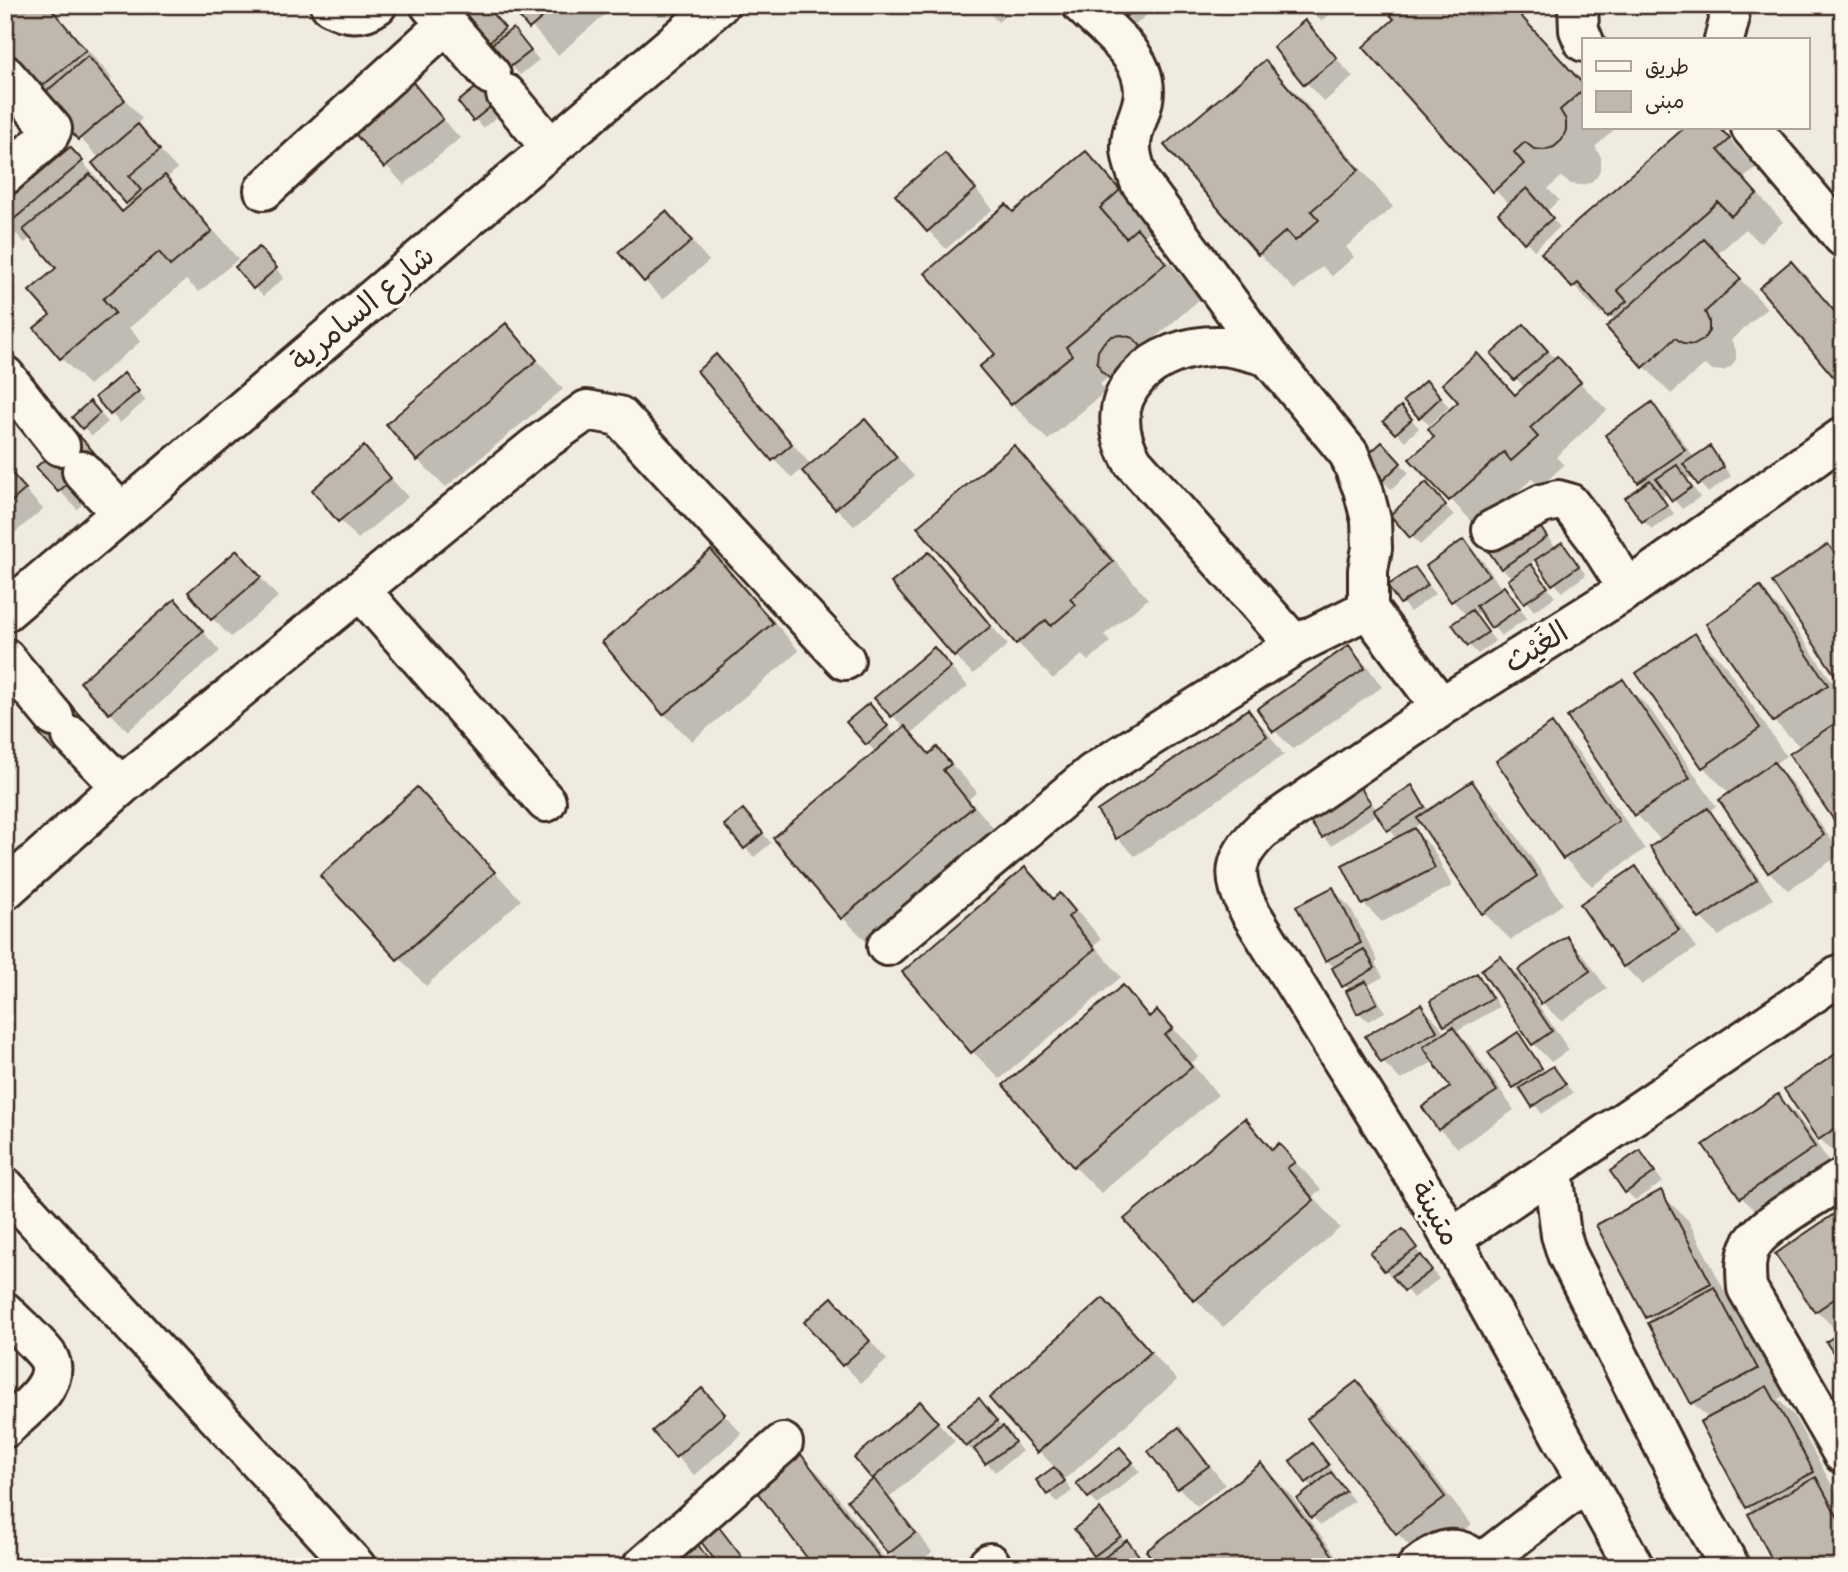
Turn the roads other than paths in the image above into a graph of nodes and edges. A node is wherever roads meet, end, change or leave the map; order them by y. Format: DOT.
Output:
graph roads {
  1 [pos="330,5"];
  2 [pos="377,5"];
  3 [pos="719,5"];
  4 [pos="1082,5"];
  5 [pos="1578,5"];
  6 [pos="1728,5"];
  7 [pos="438,15"];
  8 [pos="1582,38"];
  9 [pos="1725,38"];
  10 [pos="5,75"];
  11 [pos="1753,130"];
  12 [pos="551,148"];
  13 [pos="5,175"];
  14 [pos="264,190"];
  15 [pos="1843,237"];
  16 [pos="1269,357"];
  17 [pos="5,376"];
  18 [pos="1843,437"];
  19 [pos="121,513"];
  20 [pos="1492,530"];
  21 [pos="1628,589"];
  22 [pos="360,590"];
  23 [pos="1368,609"];
  24 [pos="5,612"];
  25 [pos="1295,645"];
  26 [pos="5,658"];
  27 [pos="845,660"];
  28 [pos="1441,707"];
  29 [pos="121,786"];
  30 [pos="545,803"];
  31 [pos="1238,863"];
  32 [pos="5,890"];
  33 [pos="887,946"];
  34 [pos="1843,972"];
  35 [pos="1553,1171"];
  36 [pos="1843,1178"];
  37 [pos="5,1187"];
  38 [pos="1451,1239"];
  39 [pos="5,1312"];
  40 [pos="5,1428"];
  41 [pos="783,1443"];
  42 [pos="1843,1454"];
  43 [pos="1586,1482"];
  44 [pos="1482,1565"];
  45 [pos="356,1567"];
  46 [pos="642,1567"];
  47 [pos="1417,1567"];
  48 [pos="1634,1567"];
  49 [pos="1730,1567"];
  1 -- 2 [label="street"];
  3 -- 12 [label="street, شارع السامرية"];
  4 -- 16 [label="street"];
  5 -- 8 [label="street"];
  6 -- 9 [label="street"];
  7 -- 12 [label="street"];
  7 -- 14 [label="street"];
  10 -- 13 [label="street"];
  11 -- 15 [label="street"];
  12 -- 19 [label="street, شارع السامرية"];
  16 -- 23 [label="street"];
  16 -- 25 [label="street"];
  17 -- 19 [label="street"];
  18 -- 21 [label="street, الغَيْث"];
  19 -- 24 [label="street, شارع السامرية"];
  20 -- 21 [label="street"];
  21 -- 28 [label="street, الغَيْث"];
  22 -- 27 [label="street"];
  22 -- 29 [label="street"];
  22 -- 30 [label="street"];
  23 -- 25 [label="street"];
  23 -- 28 [label="street"];
  25 -- 33 [label="street"];
  26 -- 29 [label="street"];
  28 -- 31 [label="street, الغَيْث"];
  29 -- 32 [label="street"];
  31 -- 38 [label="street, متيبنة"];
  34 -- 35 [label="street"];
  35 -- 38 [label="street"];
  35 -- 49 [label="street"];
  36 -- 42 [label="street"];
  37 -- 45 [label="street"];
  38 -- 43 [label="street, متيبنة"];
  39 -- 40 [label="street"];
  41 -- 46 [label="street"];
  43 -- 44 [label="street"];
  43 -- 48 [label="street, متيبنة"];
  44 -- 47 [label="street"];
}
